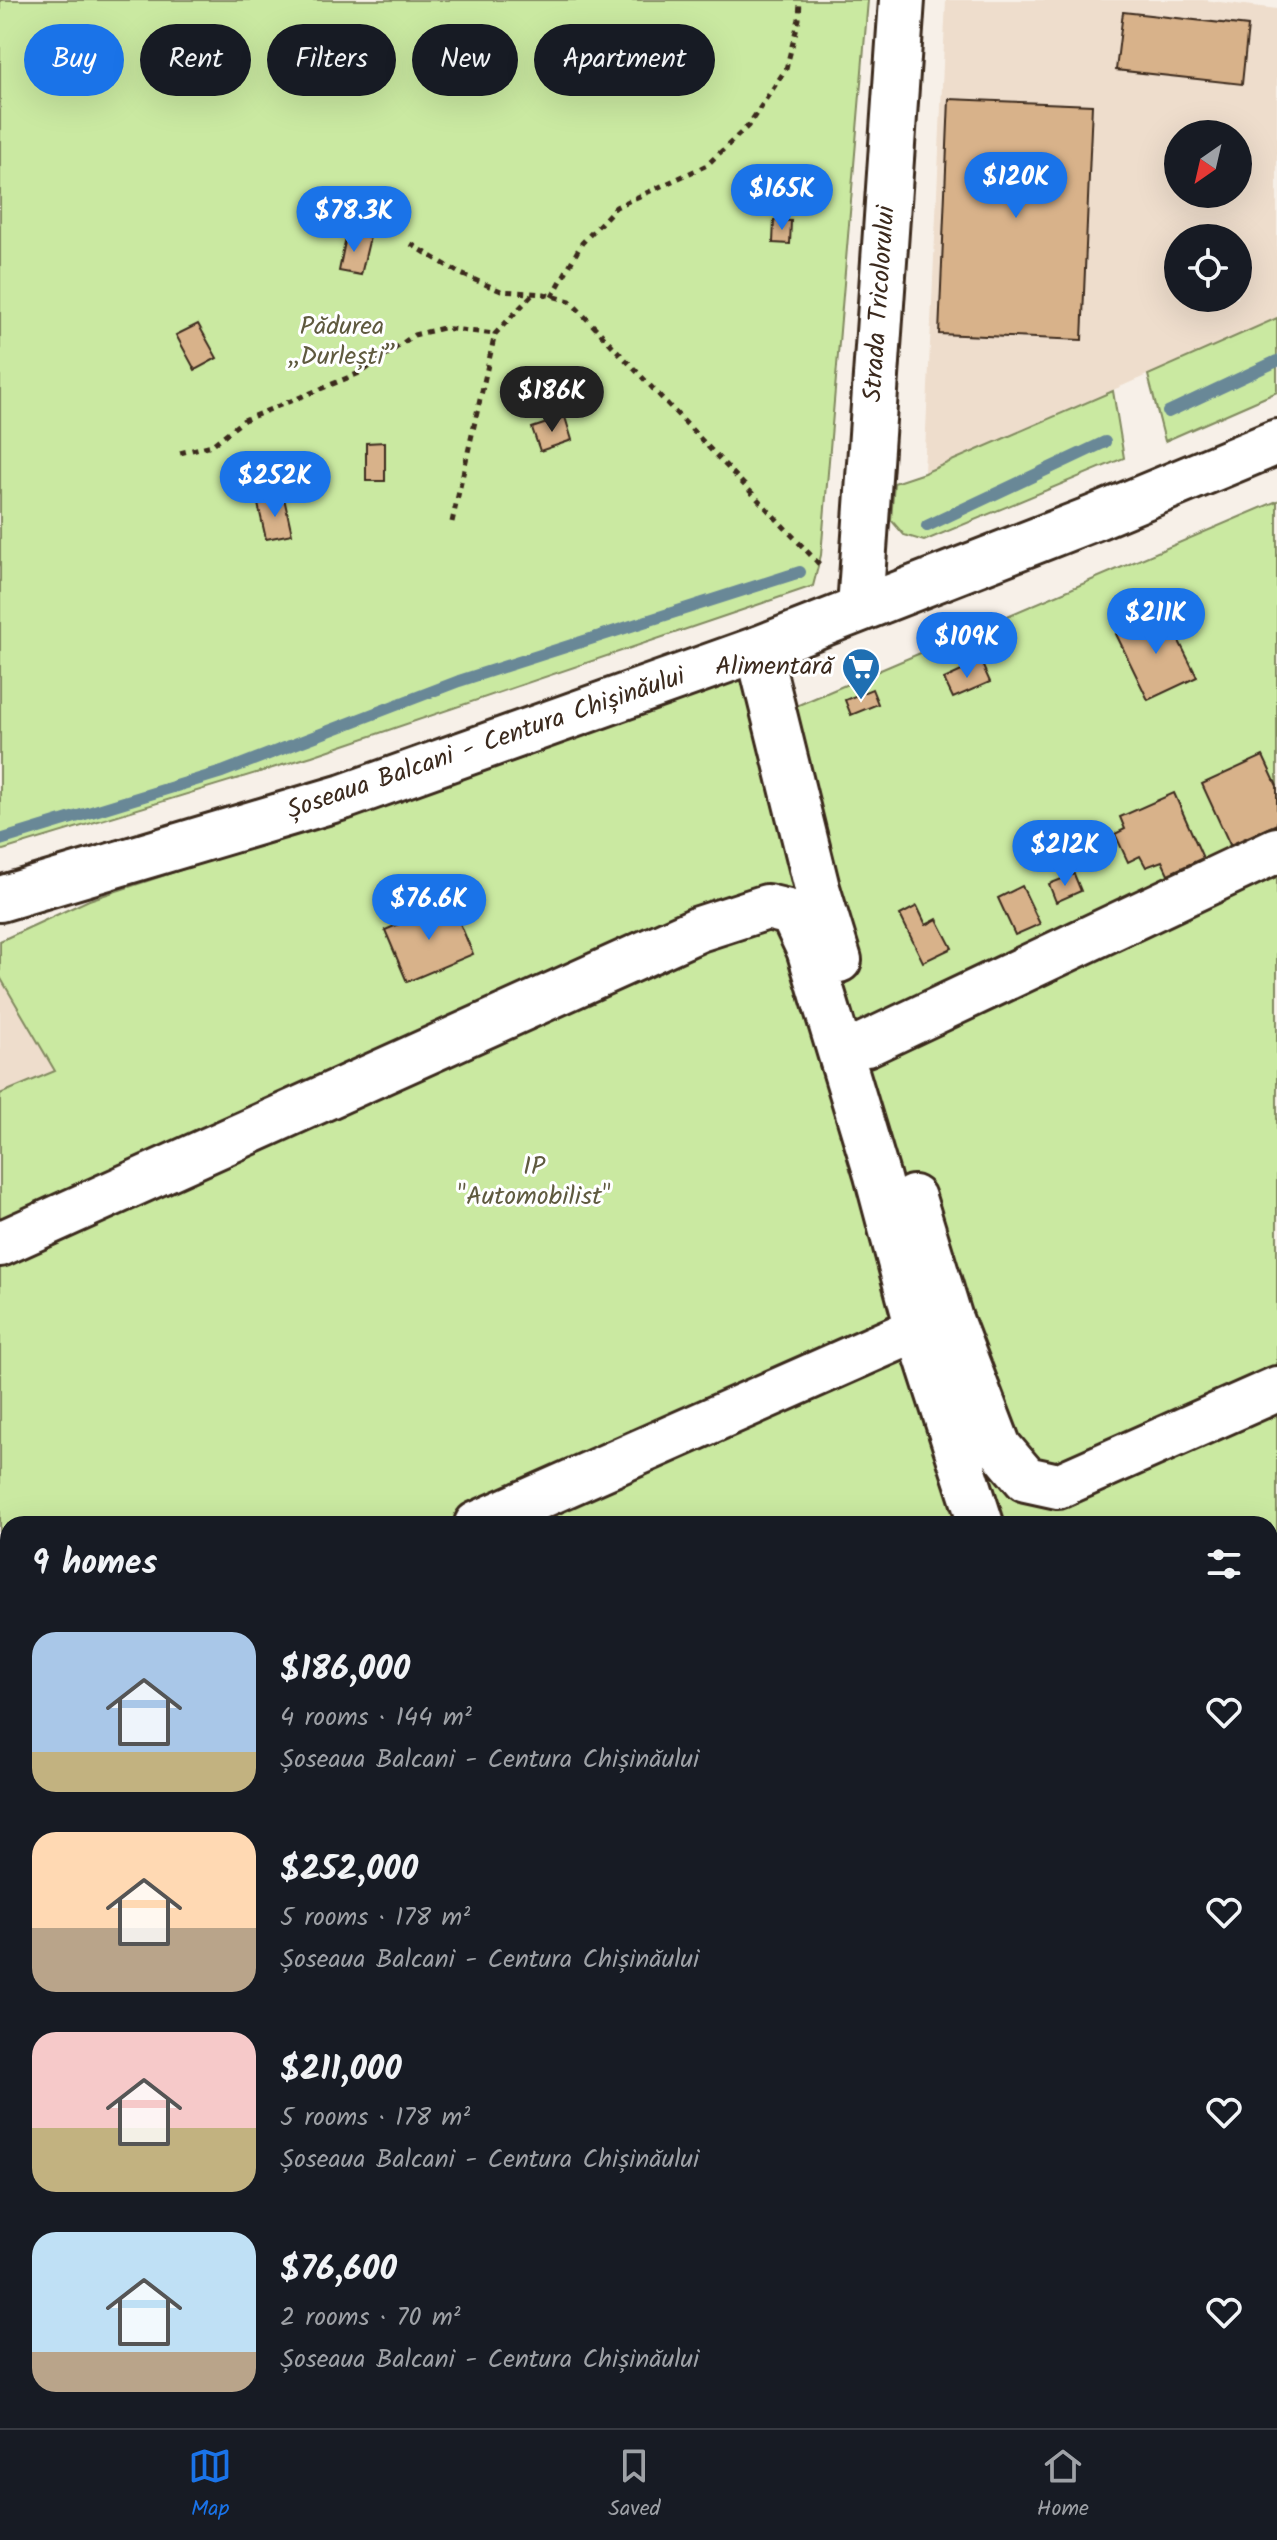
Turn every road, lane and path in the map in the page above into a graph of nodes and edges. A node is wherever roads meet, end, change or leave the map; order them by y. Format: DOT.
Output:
graph roads {
  1 [pos="800,0"];
  2 [pos="902,0"];
  3 [pos="411,244"];
  4 [pos="533,293"];
  5 [pos="552,297"];
  6 [pos="495,334"];
  7 [pos="1277,442"];
  8 [pos="180,453"];
  9 [pos="452,522"];
  10 [pos="860,608"];
  11 [pos="758,649"];
  12 [pos="1277,850"];
  13 [pos="0,899"];
  14 [pos="866,1044"];
  15 [pos="0,1244"];
  16 [pos="918,1329"];
  17 [pos="1277,1389"];
  18 [pos="495,1516"];
  19 [pos="978,1516"];
  1 -- 5 [label="path"];
  2 -- 10 [label="main road, Strada Tricolorului"];
  3 -- 4 [label="path"];
  4 -- 5 [label="path"];
  4 -- 6 [label="path"];
  5 -- 10 [label="path"];
  6 -- 8 [label="path"];
  6 -- 9 [label="path"];
  7 -- 10 [label="main road, Șoseaua Balcani - Centura Chișinăului"];
  10 -- 11 [label="main road, Șoseaua Balcani - Centura Chișinăului"];
  11 -- 13 [label="main road, Șoseaua Balcani - Centura Chișinăului"];
  11 -- 14 [label="main road"];
  12 -- 14 [label="main road"];
  14 -- 17 [label="main road"];
  15 -- 16 [label="main road"];
  16 -- 18 [label="main road"];
  16 -- 19 [label="main road"];
}
